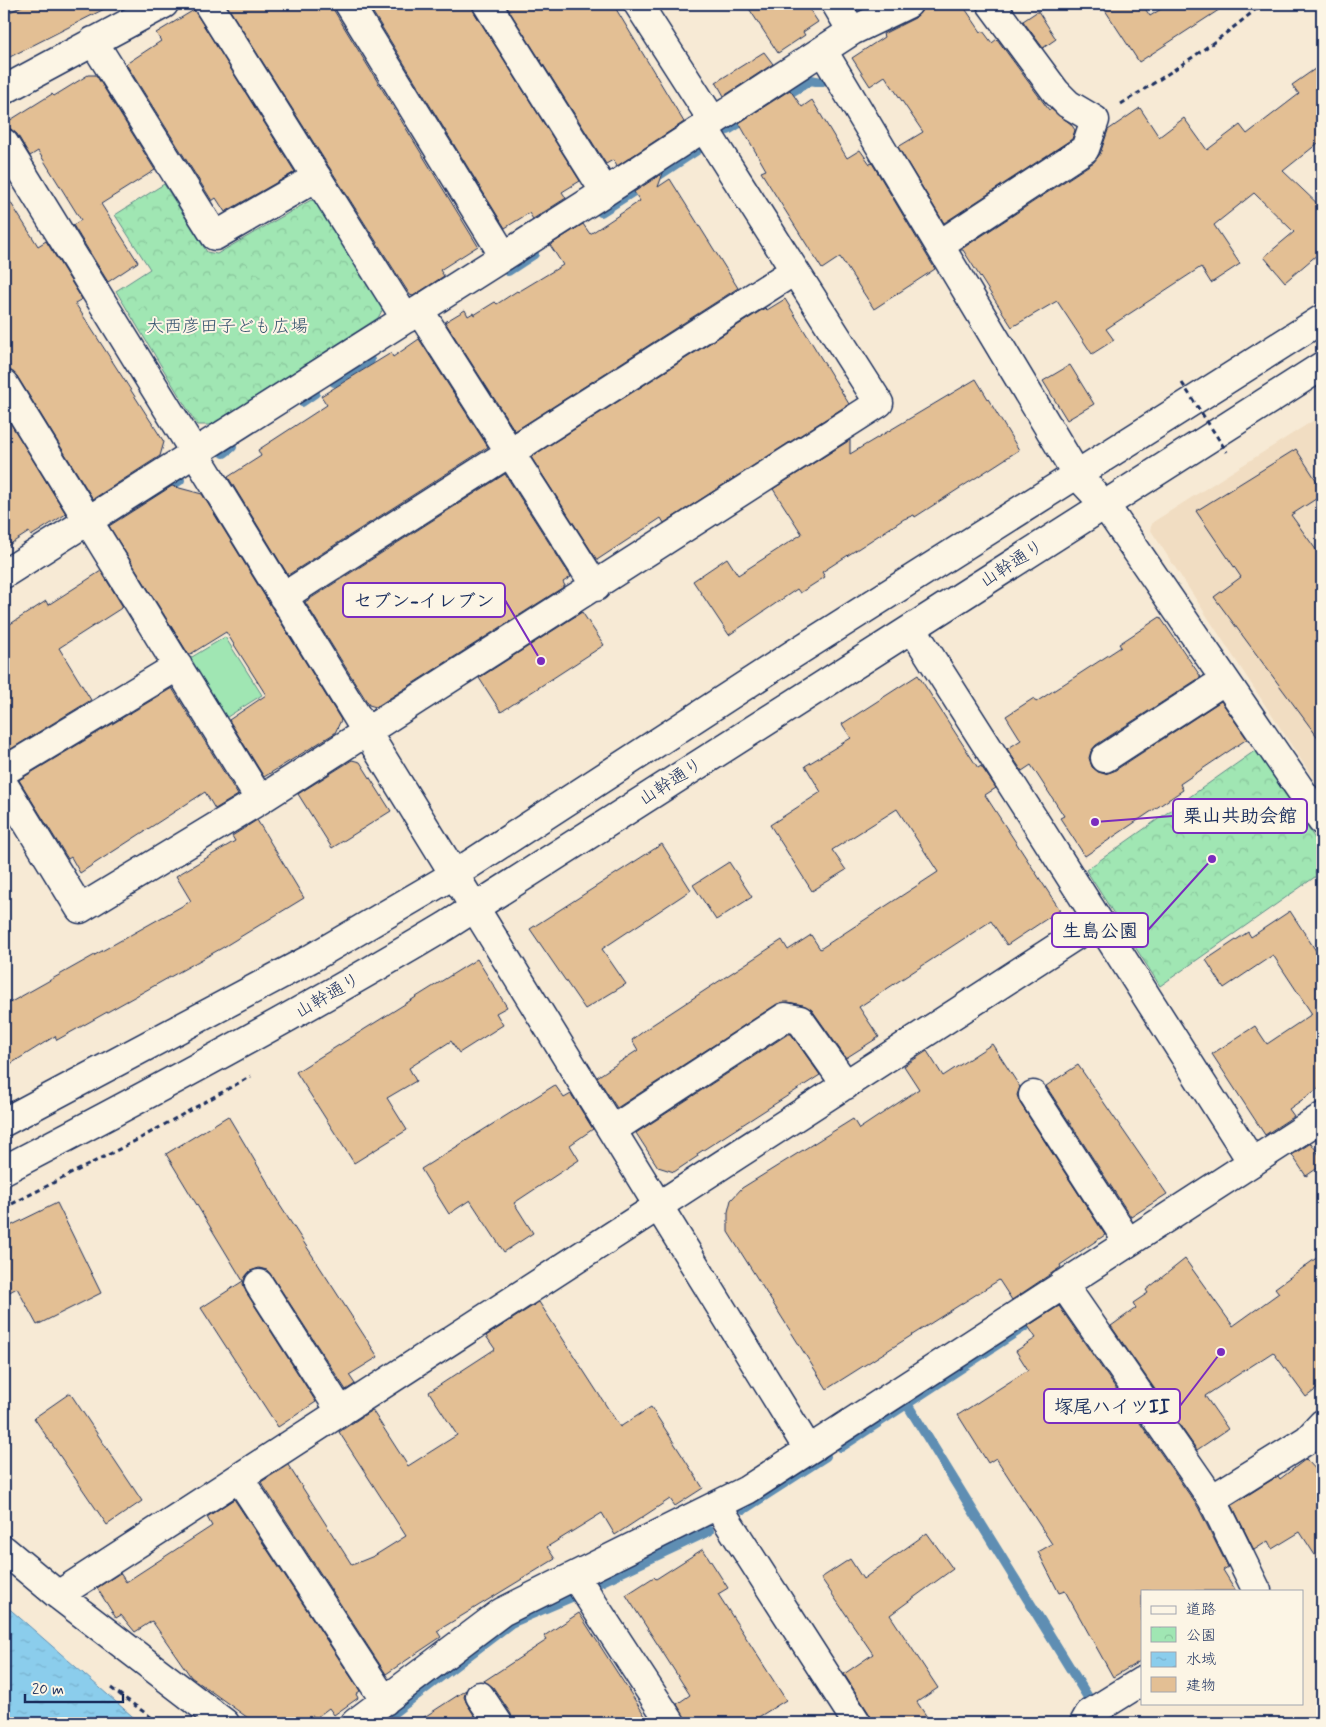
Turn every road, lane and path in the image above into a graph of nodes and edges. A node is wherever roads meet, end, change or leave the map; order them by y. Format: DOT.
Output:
graph roads {
  1 [pos="164,4"];
  2 [pos="208,4"];
  3 [pos="349,4"];
  4 [pos="487,4"];
  5 [pos="638,4"];
  6 [pos="836,4"];
  7 [pos="908,4"];
  8 [pos="992,4"];
  9 [pos="1262,4"];
  10 [pos="852,30"];
  11 [pos="93,41"];
  12 [pos="823,50"];
  13 [pos="4,90"];
  14 [pos="1095,120"];
  15 [pos="708,124"];
  16 [pos="4,143"];
  17 [pos="317,177"];
  18 [pos="605,192"];
  19 [pos="939,245"];
  20 [pos="504,256"];
  21 [pos="794,271"];
  22 [pos="412,315"];
  23 [pos="1322,319"];
  24 [pos="1322,366"];
  25 [pos="1182,383"];
  26 [pos="4,384"];
  27 [pos="194,452"];
  28 [pos="1227,452"];
  29 [pos="509,453"];
  30 [pos="1077,475"];
  31 [pos="1105,505"];
  32 [pos="87,520"];
  33 [pos="4,574"];
  34 [pos="596,586"];
  35 [pos="283,598"];
  36 [pos="912,628"];
  37 [pos="178,666"];
  38 [pos="1225,680"];
  39 [pos="367,731"];
  40 [pos="1105,758"];
  41 [pos="4,772"];
  42 [pos="4,784"];
  43 [pos="260,800"];
  44 [pos="1322,821"];
  45 [pos="455,874"];
  46 [pos="475,907"];
  47 [pos="1098,921"];
  48 [pos="846,1085"];
  49 [pos="1033,1095"];
  50 [pos="1322,1117"];
  51 [pos="4,1122"];
  52 [pos="612,1130"];
  53 [pos="1252,1162"];
  54 [pos="4,1170"];
  55 [pos="659,1206"];
  56 [pos="1128,1242"];
  57 [pos="259,1284"];
  58 [pos="1068,1292"];
  59 [pos="342,1412"];
  60 [pos="1320,1431"];
  61 [pos="808,1449"];
  62 [pos="240,1478"];
  63 [pos="1212,1499"];
  64 [pos="717,1505"];
  65 [pos="4,1550"];
  66 [pos="575,1576"];
  67 [pos="1257,1590"];
  68 [pos="58,1595"];
  69 [pos="1141,1682"];
  70 [pos="111,1688"];
  71 [pos="480,1696"];
  72 [pos="385,1701"];
  73 [pos="159,1723"];
  74 [pos="225,1723"];
  75 [pos="355,1723"];
  76 [pos="498,1723"];
  77 [pos="671,1723"];
  78 [pos="857,1723"];
  79 [pos="1084,1723"];
  1 -- 11 [label="street"];
  2 -- 17 [label="street"];
  3 -- 20 [label="street"];
  4 -- 18 [label="street"];
  5 -- 15 [label="street"];
  6 -- 10 [label="street"];
  7 -- 10 [label="street"];
  8 -- 14 [label="street"];
  9 -- 14 [label="path"];
  10 -- 12 [label="street"];
  11 -- 13 [label="street"];
  11 -- 17 [label="street"];
  12 -- 15 [label="street"];
  12 -- 19 [label="street"];
  14 -- 19 [label="street"];
  15 -- 18 [label="street"];
  15 -- 21 [label="street"];
  16 -- 27 [label="street"];
  17 -- 22 [label="street"];
  18 -- 20 [label="street"];
  19 -- 30 [label="street"];
  20 -- 22 [label="street"];
  21 -- 29 [label="street"];
  21 -- 34 [label="street"];
  22 -- 27 [label="street"];
  22 -- 29 [label="street"];
  23 -- 30 [label="street"];
  24 -- 31 [label="street, 山幹通り"];
  25 -- 28 [label="path, bridge"];
  26 -- 32 [label="street"];
  27 -- 32 [label="street"];
  27 -- 35 [label="street"];
  29 -- 34 [label="street"];
  29 -- 35 [label="street"];
  30 -- 31 [label="street"];
  30 -- 45 [label="street"];
  31 -- 36 [label="street, 山幹通り"];
  31 -- 38 [label="street"];
  32 -- 33 [label="street"];
  32 -- 37 [label="street"];
  34 -- 39 [label="street"];
  35 -- 39 [label="street"];
  36 -- 46 [label="street, 山幹通り"];
  36 -- 47 [label="street"];
  37 -- 41 [label="street"];
  37 -- 43 [label="street"];
  38 -- 40 [label="street"];
  38 -- 44 [label="street"];
  39 -- 43 [label="street"];
  39 -- 45 [label="street"];
  42 -- 43 [label="street"];
  45 -- 46 [label="street"];
  45 -- 51 [label="street"];
  46 -- 52 [label="street"];
  46 -- 54 [label="street, 山幹通り"];
  47 -- 48 [label="street"];
  47 -- 53 [label="street"];
  48 -- 52 [label="street"];
  48 -- 55 [label="street"];
  49 -- 56 [label="street"];
  50 -- 53 [label="street"];
  52 -- 55 [label="street"];
  53 -- 56 [label="street"];
  55 -- 59 [label="street"];
  55 -- 61 [label="street"];
  56 -- 58 [label="street"];
  57 -- 59 [label="street"];
  58 -- 61 [label="street"];
  58 -- 63 [label="street"];
  59 -- 62 [label="street"];
  60 -- 63 [label="street"];
  61 -- 64 [label="street"];
  62 -- 68 [label="street"];
  62 -- 72 [label="street"];
  63 -- 67 [label="street"];
  64 -- 66 [label="street"];
  64 -- 78 [label="street"];
  65 -- 68 [label="street"];
  66 -- 72 [label="street"];
  66 -- 77 [label="street"];
  68 -- 74 [label="street"];
  69 -- 79 [label="street"];
  70 -- 73 [label="path"];
  71 -- 76 [label="street"];
  72 -- 75 [label="street"];
}
